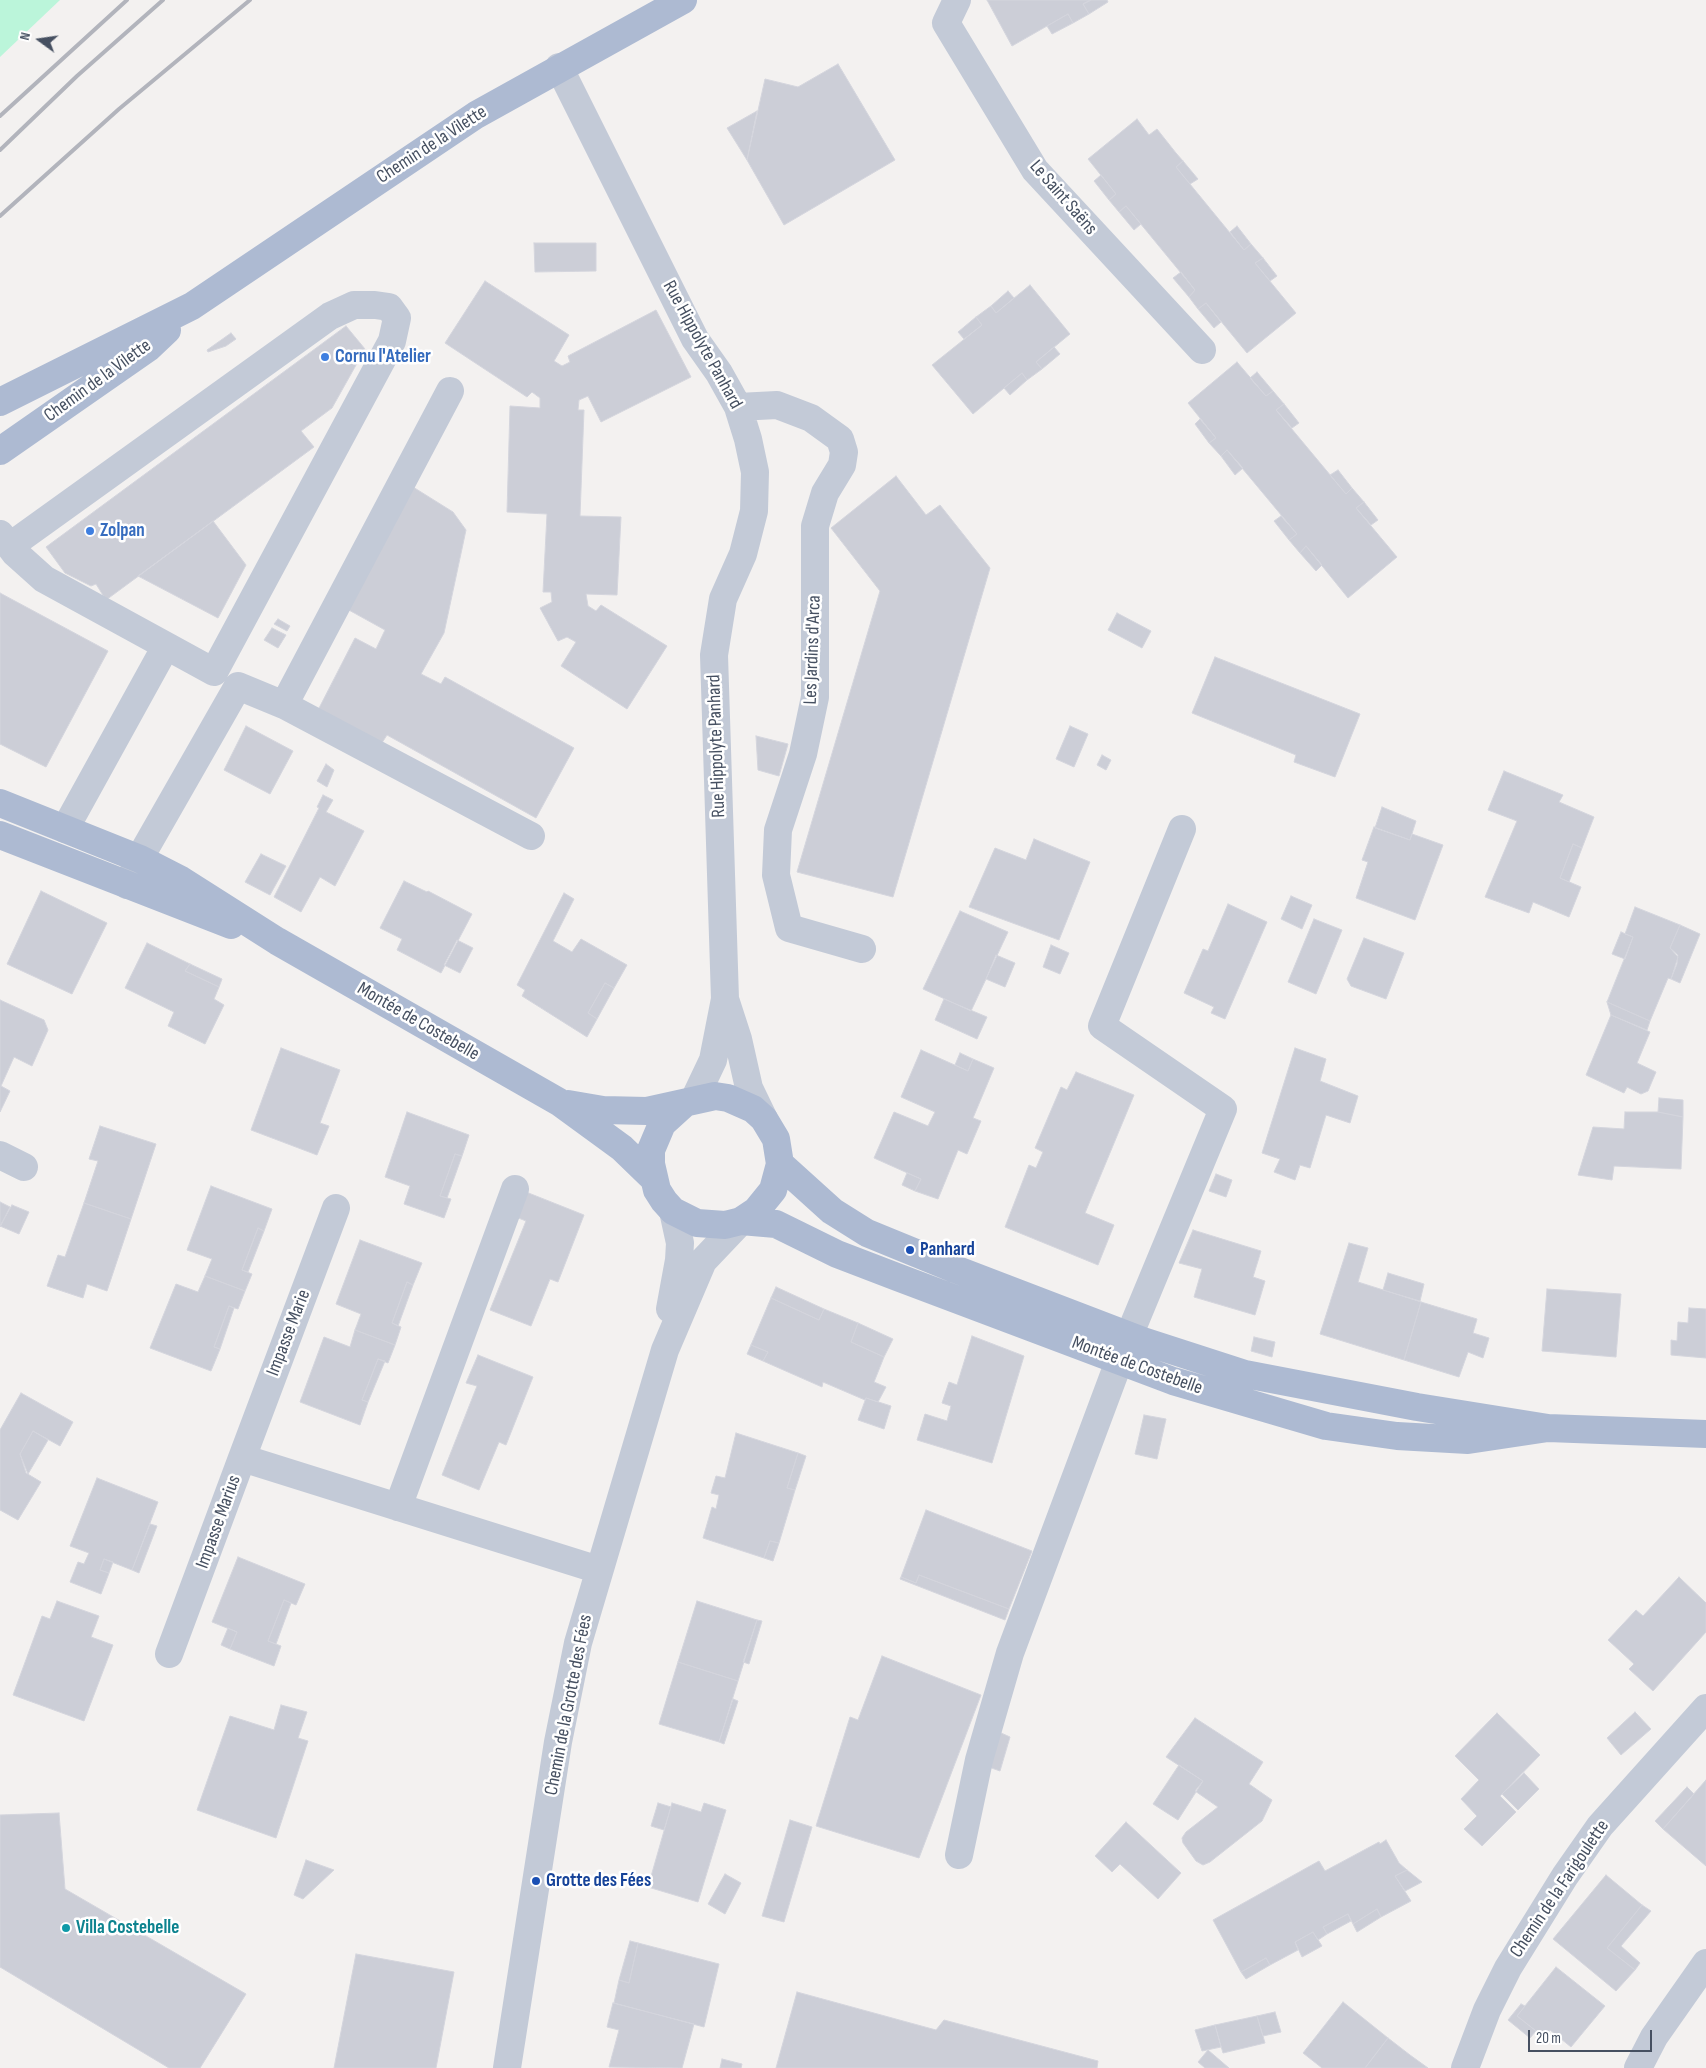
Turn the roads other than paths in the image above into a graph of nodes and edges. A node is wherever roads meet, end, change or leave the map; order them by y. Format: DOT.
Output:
graph roads {
  1 [pos="683,0"];
  2 [pos="957,0"];
  3 [pos="559,67"];
  4 [pos="192,306"];
  5 [pos="1202,350"];
  6 [pos="450,390"];
  7 [pos="0,402"];
  8 [pos="738,407"];
  9 [pos="0,450"];
  10 [pos="5,540"];
  11 [pos="166,646"];
  12 [pos="284,705"];
  13 [pos="1,805"];
  14 [pos="1182,829"];
  15 [pos="65,830"];
  16 [pos="0,835"];
  17 [pos="531,836"];
  18 [pos="140,859"];
  19 [pos="127,886"];
  20 [pos="277,942"];
  21 [pos="862,949"];
  22 [pos="725,998"];
  23 [pos="559,1102"];
  24 [pos="689,1102"];
  25 [pos="764,1119"];
  26 [pos="0,1155"];
  27 [pos="780,1164"];
  28 [pos="24,1167"];
  29 [pos="653,1178"];
  30 [pos="515,1189"];
  31 [pos="336,1208"];
  32 [pos="673,1210"];
  33 [pos="741,1221"];
  34 [pos="1129,1336"];
  35 [pos="665,1350"];
  36 [pos="1119,1361"];
  37 [pos="1548,1428"];
  38 [pos="1706,1434"];
  39 [pos="242,1458"];
  40 [pos="398,1507"];
  41 [pos="599,1570"];
  42 [pos="169,1654"];
  43 [pos="1706,1708"];
  44 [pos="959,1855"];
  45 [pos="1706,1963"];
  46 [pos="507,2068"];
  47 [pos="1465,2068"];
  48 [pos="1638,2068"];
  1 -- 3 [label="main road, Chemin de la Vilette"];
  2 -- 5 [label="street, Le Saint Saëns"];
  3 -- 4 [label="main road, Chemin de la Vilette"];
  3 -- 8 [label="street, Rue Hippolyte Panhard"];
  4 -- 7 [label="main road, Chemin de la Vilette"];
  4 -- 9 [label="main road, Chemin de la Vilette"];
  6 -- 12 [label="street"];
  8 -- 21 [label="street, Les Jardins d'Arca"];
  8 -- 22 [label="street, Rue Hippolyte Panhard"];
  10 -- 11 [label="street"];
  10 -- 11 [label="street"];
  11 -- 15 [label="street"];
  12 -- 17 [label="street"];
  12 -- 18 [label="street"];
  13 -- 15 [label="main road, Montée de Costebelle"];
  14 -- 34 [label="street"];
  15 -- 18 [label="main road, Montée de Costebelle"];
  16 -- 19 [label="main road, Montée de Costebelle"];
  18 -- 19 [label="street"];
  18 -- 20 [label="main road, Montée de Costebelle"];
  19 -- 20 [label="main road, Montée de Costebelle"];
  20 -- 23 [label="main road, Montée de Costebelle"];
  22 -- 24 [label="street, Rue Hippolyte Panhard"];
  22 -- 25 [label="street, Rue Hippolyte Panhard"];
  23 -- 24 [label="main road, Montée de Costebelle"];
  23 -- 29 [label="main road, Montée de Costebelle"];
  24 -- 25 [label="main road, Montée de Costebelle"];
  24 -- 29 [label="main road, Montée de Costebelle"];
  25 -- 27 [label="main road, Montée de Costebelle"];
  26 -- 28 [label="street"];
  27 -- 33 [label="main road, Montée de Costebelle"];
  27 -- 34 [label="main road, Montée de Costebelle"];
  29 -- 32 [label="main road, Montée de Costebelle"];
  30 -- 40 [label="street"];
  31 -- 39 [label="street, Impasse Marie"];
  32 -- 33 [label="main road, Montée de Costebelle"];
  32 -- 35 [label="street, Chemin de la Grotte des Fées"];
  33 -- 35 [label="street, Chemin de la Grotte des Fées"];
  33 -- 36 [label="main road, Montée de Costebelle"];
  34 -- 36 [label="street"];
  34 -- 37 [label="main road, Montée de Costebelle"];
  35 -- 41 [label="street, Chemin de la Grotte des Fées"];
  36 -- 37 [label="main road, Montée de Costebelle"];
  36 -- 44 [label="street"];
  37 -- 38 [label="main road, Montée de Costebelle"];
  39 -- 40 [label="street, Impasse Marius"];
  39 -- 42 [label="street, Impasse Marius"];
  40 -- 41 [label="street, Impasse Marius"];
  41 -- 46 [label="street, Chemin de la Grotte des Fées"];
  43 -- 47 [label="street, Chemin de la Farigoulette"];
  45 -- 48 [label="street"];
}
